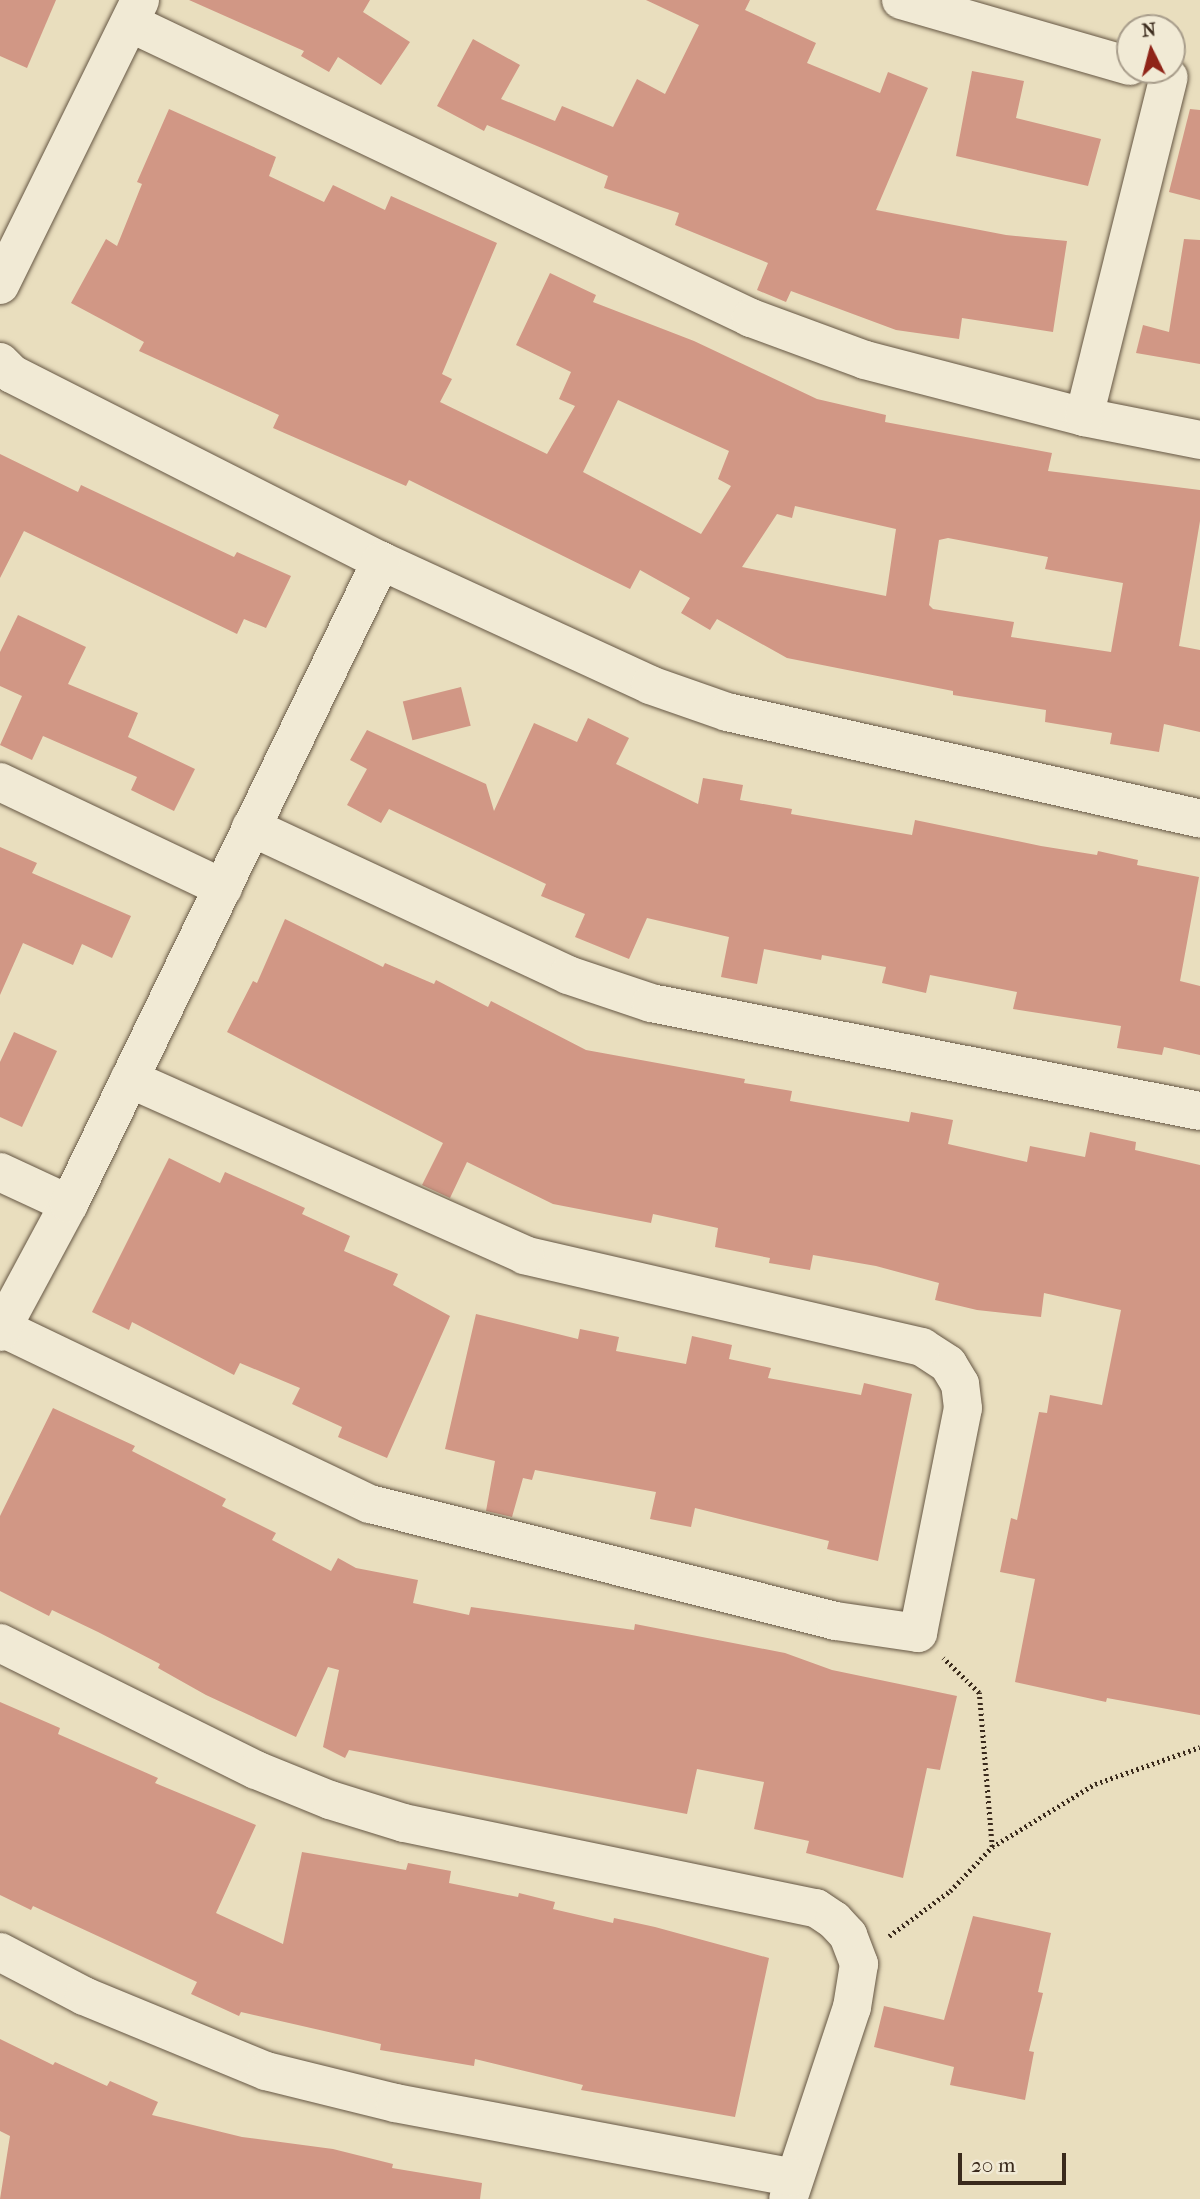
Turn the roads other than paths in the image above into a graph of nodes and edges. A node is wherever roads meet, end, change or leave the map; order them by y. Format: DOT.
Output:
graph roads {
  1 [pos="901,0"];
  2 [pos="135,12"];
  3 [pos="1116,62"];
  4 [pos="1169,84"];
  5 [pos="0,285"];
  6 [pos="0,362"];
  7 [pos="1084,417"];
  8 [pos="1200,440"];
  9 [pos="382,561"];
  10 [pos="0,782"];
  11 [pos="1200,819"];
  12 [pos="251,827"];
  13 [pos="223,888"];
  14 [pos="129,1079"];
  15 [pos="1200,1111"];
  16 [pos="0,1172"];
  17 [pos="69,1203"];
  18 [pos="1,1330"];
  19 [pos="0,1643"];
  20 [pos="0,1952"];
  21 [pos="790,2188"];
  1 -- 3 [label="street"];
  2 -- 5 [label="street"];
  2 -- 7 [label="street"];
  4 -- 7 [label="street"];
  6 -- 9 [label="street"];
  7 -- 8 [label="street"];
  9 -- 11 [label="street"];
  9 -- 12 [label="street"];
  10 -- 13 [label="street"];
  12 -- 13 [label="street"];
  12 -- 15 [label="street"];
  13 -- 14 [label="street"];
  14 -- 17 [label="street"];
  14 -- 18 [label="street"];
  16 -- 17 [label="street"];
  17 -- 18 [label="street"];
  19 -- 21 [label="street"];
  20 -- 21 [label="street"];
}
